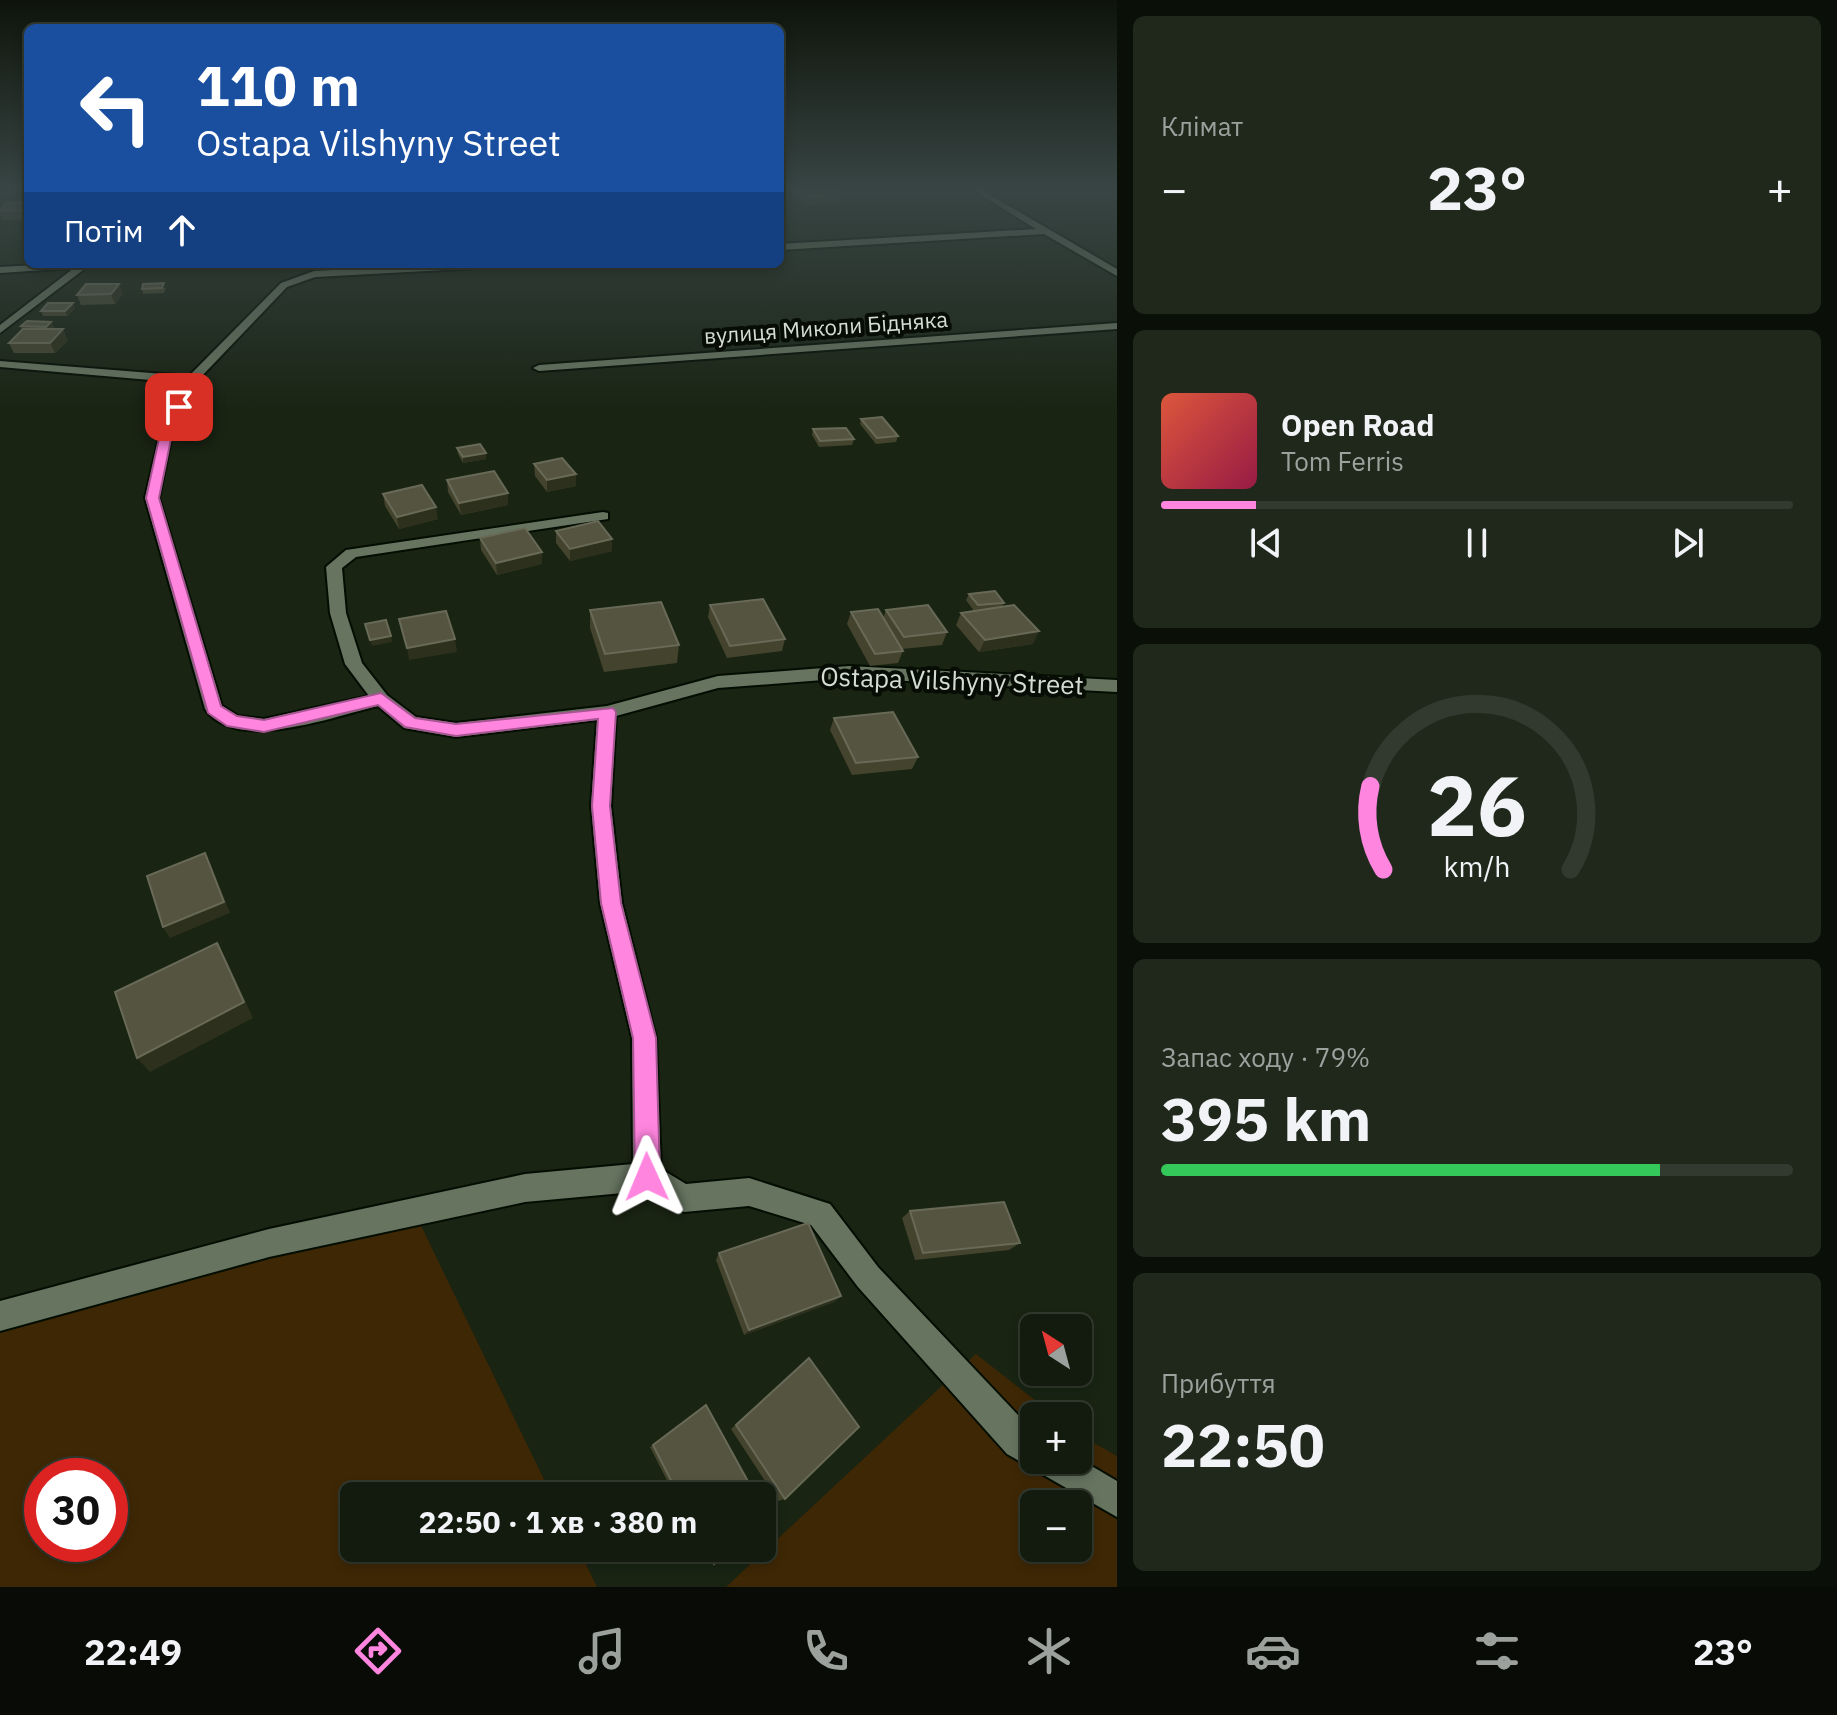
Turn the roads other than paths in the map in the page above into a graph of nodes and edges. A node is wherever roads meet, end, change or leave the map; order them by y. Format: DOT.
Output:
graph roads {
  1 [pos="29,268"];
  2 [pos="81,268"];
  3 [pos="426,268"];
  4 [pos="0,270"];
  5 [pos="1117,326"];
  6 [pos="0,330"];
  7 [pos="0,364"];
  8 [pos="539,368"];
  9 [pos="192,380"];
  10 [pos="603,516"];
  11 [pos="1117,686"];
  12 [pos="381,699"];
  13 [pos="607,712"];
  14 [pos="647,1177"];
  15 [pos="0,1316"];
  16 [pos="1020,1443"];
  17 [pos="1073,1474"];
  18 [pos="1117,1500"];
  1 -- 4 [label="street"];
  2 -- 6 [label="street"];
  3 -- 9 [label="street"];
  5 -- 8 [label="street, вулиця Миколи Бідняка"];
  7 -- 9 [label="street"];
  9 -- 12 [label="street"];
  10 -- 12 [label="street, Ostapa Vilshyny Street"];
  11 -- 13 [label="street, Ostapa Vilshyny Street"];
  12 -- 13 [label="street, Ostapa Vilshyny Street"];
  13 -- 14 [label="street"];
  14 -- 15 [label="street"];
  14 -- 16 [label="street"];
  17 -- 18 [label="street"];
}
